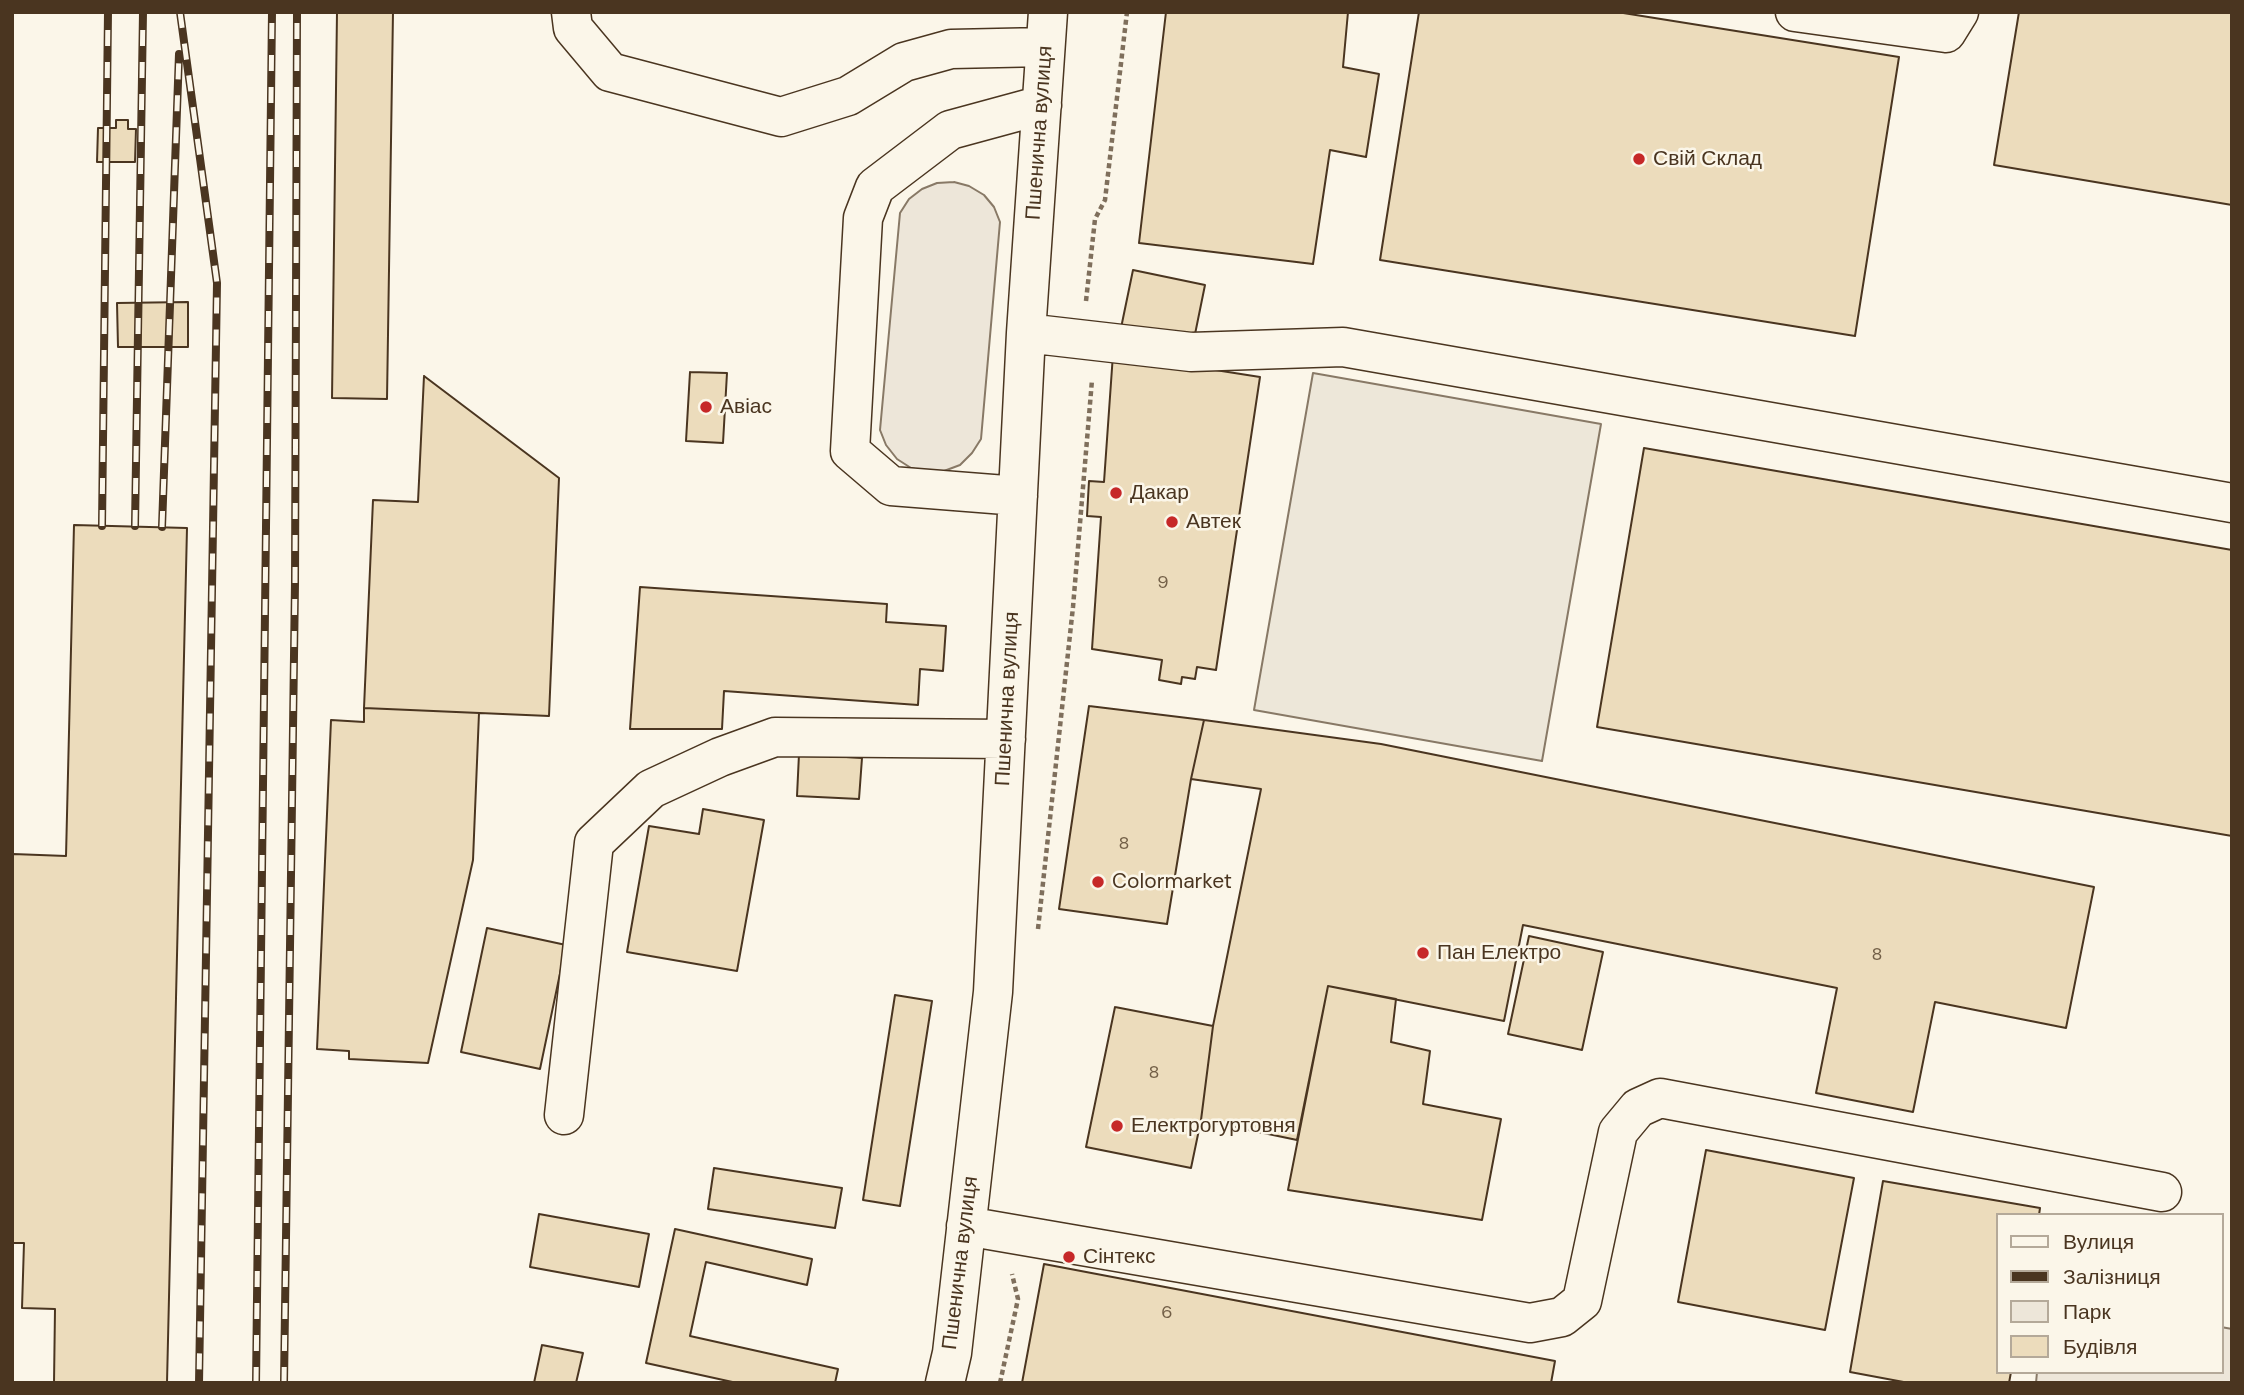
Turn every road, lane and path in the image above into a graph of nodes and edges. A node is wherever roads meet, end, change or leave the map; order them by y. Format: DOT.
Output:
graph roads {
  1 [pos="570,12"];
  2 [pos="1127,12"];
  3 [pos="1795,12"];
  4 [pos="1959,12"];
  5 [pos="1047,30"];
  6 [pos="1042,105"];
  7 [pos="1026,333"];
  8 [pos="1082,340"];
  9 [pos="1018,496"];
  10 [pos="2232,503"];
  11 [pos="1006,738"];
  12 [pos="1037,940"];
  13 [pos="564,1115"];
  14 [pos="2162,1192"];
  15 [pos="984,1229"];
  16 [pos="945,1383"];
  17 [pos="1000,1383"];
  1 -- 5 [label="street"];
  2 -- 8 [label="path"];
  3 -- 4 [label="street"];
  5 -- 6 [label="street, Пшенична вулиця"];
  6 -- 7 [label="street, Пшенична вулиця"];
  6 -- 9 [label="street"];
  7 -- 8 [label="street"];
  7 -- 9 [label="street, Пшенична вулиця"];
  8 -- 10 [label="street"];
  8 -- 12 [label="path"];
  9 -- 11 [label="street, Пшенична вулиця"];
  11 -- 13 [label="street"];
  11 -- 15 [label="street, Пшенична вулиця"];
  14 -- 15 [label="street"];
  15 -- 16 [label="street, Пшенична вулиця"];
  15 -- 17 [label="path"];
}
